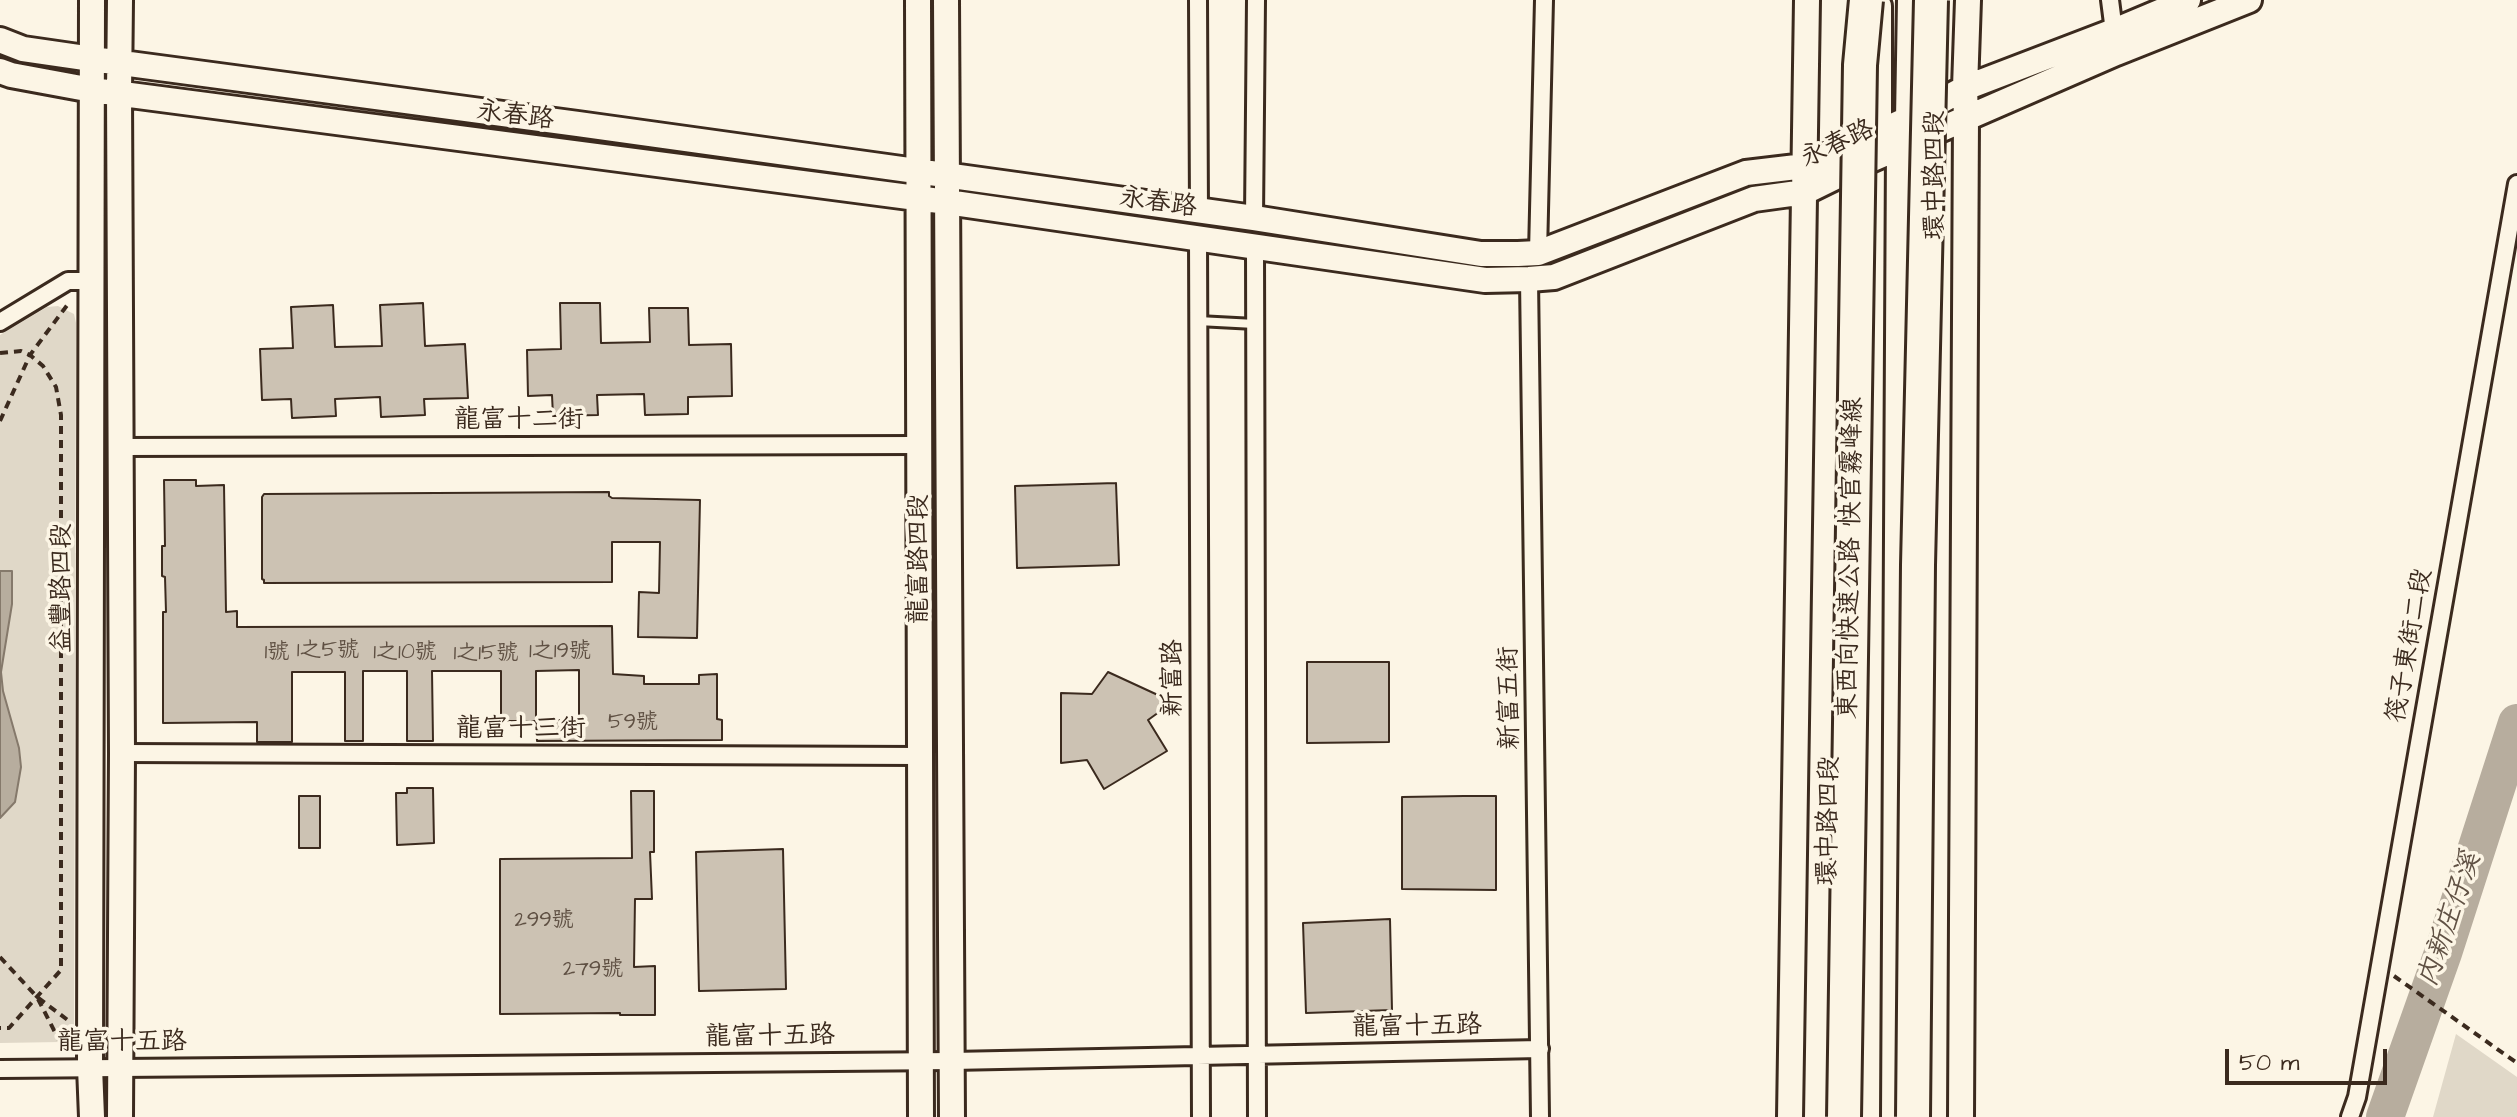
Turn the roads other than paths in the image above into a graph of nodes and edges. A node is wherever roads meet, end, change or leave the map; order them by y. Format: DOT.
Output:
graph roads {
  1 [pos="92,0"];
  2 [pos="120,0"];
  3 [pos="918,0"];
  4 [pos="946,0"];
  5 [pos="1198,0"];
  6 [pos="1256,0"];
  7 [pos="1544,0"];
  8 [pos="1807,0"];
  9 [pos="1866,0"];
  10 [pos="1878,0"];
  11 [pos="1910,0"];
  12 [pos="1931,0"];
  13 [pos="1968,0"];
  14 [pos="2110,0"];
  15 [pos="2188,0"];
  16 [pos="2249,0"];
  17 [pos="2115,42"];
  18 [pos="11,45"];
  19 [pos="92,59"];
  20 [pos="121,63"];
  21 [pos="4,78"];
  22 [pos="1965,88"];
  23 [pos="92,90"];
  24 [pos="119,93"];
  25 [pos="1966,118"];
  26 [pos="1908,119"];
  27 [pos="1879,131"];
  28 [pos="1899,148"];
  29 [pos="1868,161"];
  30 [pos="1805,166"];
  31 [pos="919,172"];
  32 [pos="946,176"];
  33 [pos="2517,184"];
  34 [pos="1805,192"];
  35 [pos="918,198"];
  36 [pos="947,202"];
  37 [pos="1199,211"];
  38 [pos="1254,218"];
  39 [pos="1198,238"];
  40 [pos="1255,248"];
  41 [pos="1538,253"];
  42 [pos="1529,279"];
  43 [pos="91,281"];
  44 [pos="1198,321"];
  45 [pos="0,322"];
  46 [pos="1256,324"];
  47 [pos="919,445"];
  48 [pos="120,447"];
  49 [pos="122,753"];
  50 [pos="920,756"];
  51 [pos="1540,1049"];
  52 [pos="1256,1055"];
  53 [pos="1201,1056"];
  54 [pos="921,1061"];
  55 [pos="952,1061"];
  56 [pos="90,1067"];
  57 [pos="121,1067"];
  58 [pos="0,1069"];
  59 [pos="92,1117"];
  60 [pos="120,1117"];
  61 [pos="921,1117"];
  62 [pos="952,1117"];
  63 [pos="1201,1117"];
  64 [pos="1257,1117"];
  65 [pos="1540,1117"];
  66 [pos="1790,1117"];
  67 [pos="1844,1117"];
  68 [pos="1853,1117"];
  69 [pos="1894,1117"];
  70 [pos="1913,1117"];
  71 [pos="1961,1117"];
  72 [pos="2350,1117"];
  1 -- 19 [label="street, 益豐路四段"];
  2 -- 20 [label="street"];
  3 -- 31 [label="street, 龍富路四段"];
  4 -- 32 [label="street, 龍富路四段"];
  5 -- 37 [label="street"];
  6 -- 38 [label="street"];
  7 -- 41 [label="street"];
  8 -- 30 [label="street, 環中路四段"];
  9 -- 67 [label="highway, 東西向快速公路 快官霧峰線, bridge"];
  10 -- 27 [label="street, 環中路四段"];
  11 -- 26 [label="street, 環中路四段"];
  12 -- 70 [label="highway, bridge"];
  13 -- 22 [label="street, 環中路四段"];
  14 -- 17 [label="street"];
  15 -- 17 [label="street, 永春路"];
  16 -- 17 [label="street, 永春路"];
  17 -- 22 [label="street, 永春路"];
  17 -- 25 [label="street, 永春路"];
  18 -- 19 [label="street, 永春路"];
  18 -- 21 [label="street, 永春路"];
  19 -- 20 [label="street, 永春路"];
  19 -- 23 [label="street, 益豐路四段"];
  20 -- 24 [label="street"];
  20 -- 31 [label="street, 永春路"];
  21 -- 23 [label="street, 永春路"];
  22 -- 25 [label="street, 環中路四段"];
  22 -- 26 [label="street, 永春路"];
  23 -- 24 [label="street, 永春路"];
  23 -- 43 [label="street, 益豐路四段"];
  24 -- 35 [label="street, 永春路"];
  24 -- 48 [label="street"];
  25 -- 28 [label="street, 永春路"];
  25 -- 71 [label="street, 環中路四段"];
  26 -- 27 [label="street, 永春路"];
  26 -- 28 [label="street, 環中路四段"];
  27 -- 29 [label="street, 環中路四段"];
  27 -- 30 [label="street, 永春路"];
  28 -- 29 [label="street, 永春路"];
  28 -- 69 [label="street, 環中路四段"];
  29 -- 34 [label="street, 永春路"];
  29 -- 68 [label="street, 環中路四段"];
  30 -- 34 [label="street, 環中路四段"];
  30 -- 41 [label="street, 永春路"];
  31 -- 32 [label="street, 永春路"];
  31 -- 35 [label="street, 龍富路四段"];
  32 -- 36 [label="street, 龍富路四段"];
  32 -- 37 [label="street, 永春路"];
  33 -- 72 [label="street, 筏子東街二段"];
  34 -- 42 [label="street, 永春路"];
  34 -- 66 [label="street, 環中路四段"];
  35 -- 36 [label="street, 永春路"];
  35 -- 47 [label="street, 龍富路四段"];
  36 -- 39 [label="street, 永春路"];
  36 -- 55 [label="street, 龍富路四段"];
  37 -- 38 [label="street, 永春路"];
  38 -- 41 [label="street, 永春路"];
  39 -- 40 [label="street, 永春路"];
  39 -- 44 [label="street, 新富路"];
  40 -- 42 [label="street, 永春路"];
  40 -- 46 [label="street"];
  42 -- 51 [label="street, 新富五街"];
  43 -- 45 [label="street"];
  43 -- 56 [label="street, 益豐路四段"];
  44 -- 46 [label="lane"];
  44 -- 53 [label="street, 新富路"];
  46 -- 52 [label="street"];
  47 -- 48 [label="street, 龍富十二街"];
  47 -- 50 [label="street, 龍富路四段"];
  48 -- 49 [label="street"];
  49 -- 50 [label="street, 龍富十三街"];
  49 -- 57 [label="street"];
  50 -- 54 [label="street, 龍富路四段"];
  51 -- 52 [label="street, 龍富十五路"];
  51 -- 65 [label="street, 新富五街"];
  52 -- 53 [label="street, 龍富十五路"];
  52 -- 64 [label="street"];
  53 -- 55 [label="street, 龍富十五路"];
  53 -- 63 [label="street, 新富路"];
  54 -- 55 [label="street, 龍富十五路"];
  54 -- 57 [label="street, 龍富十五路"];
  54 -- 61 [label="street, 龍富路四段"];
  55 -- 62 [label="street, 龍富路四段"];
  56 -- 57 [label="street, 龍富十五路"];
  56 -- 58 [label="street, 龍富十五路"];
  56 -- 59 [label="street, 益豐路四段"];
  57 -- 60 [label="street"];
}
